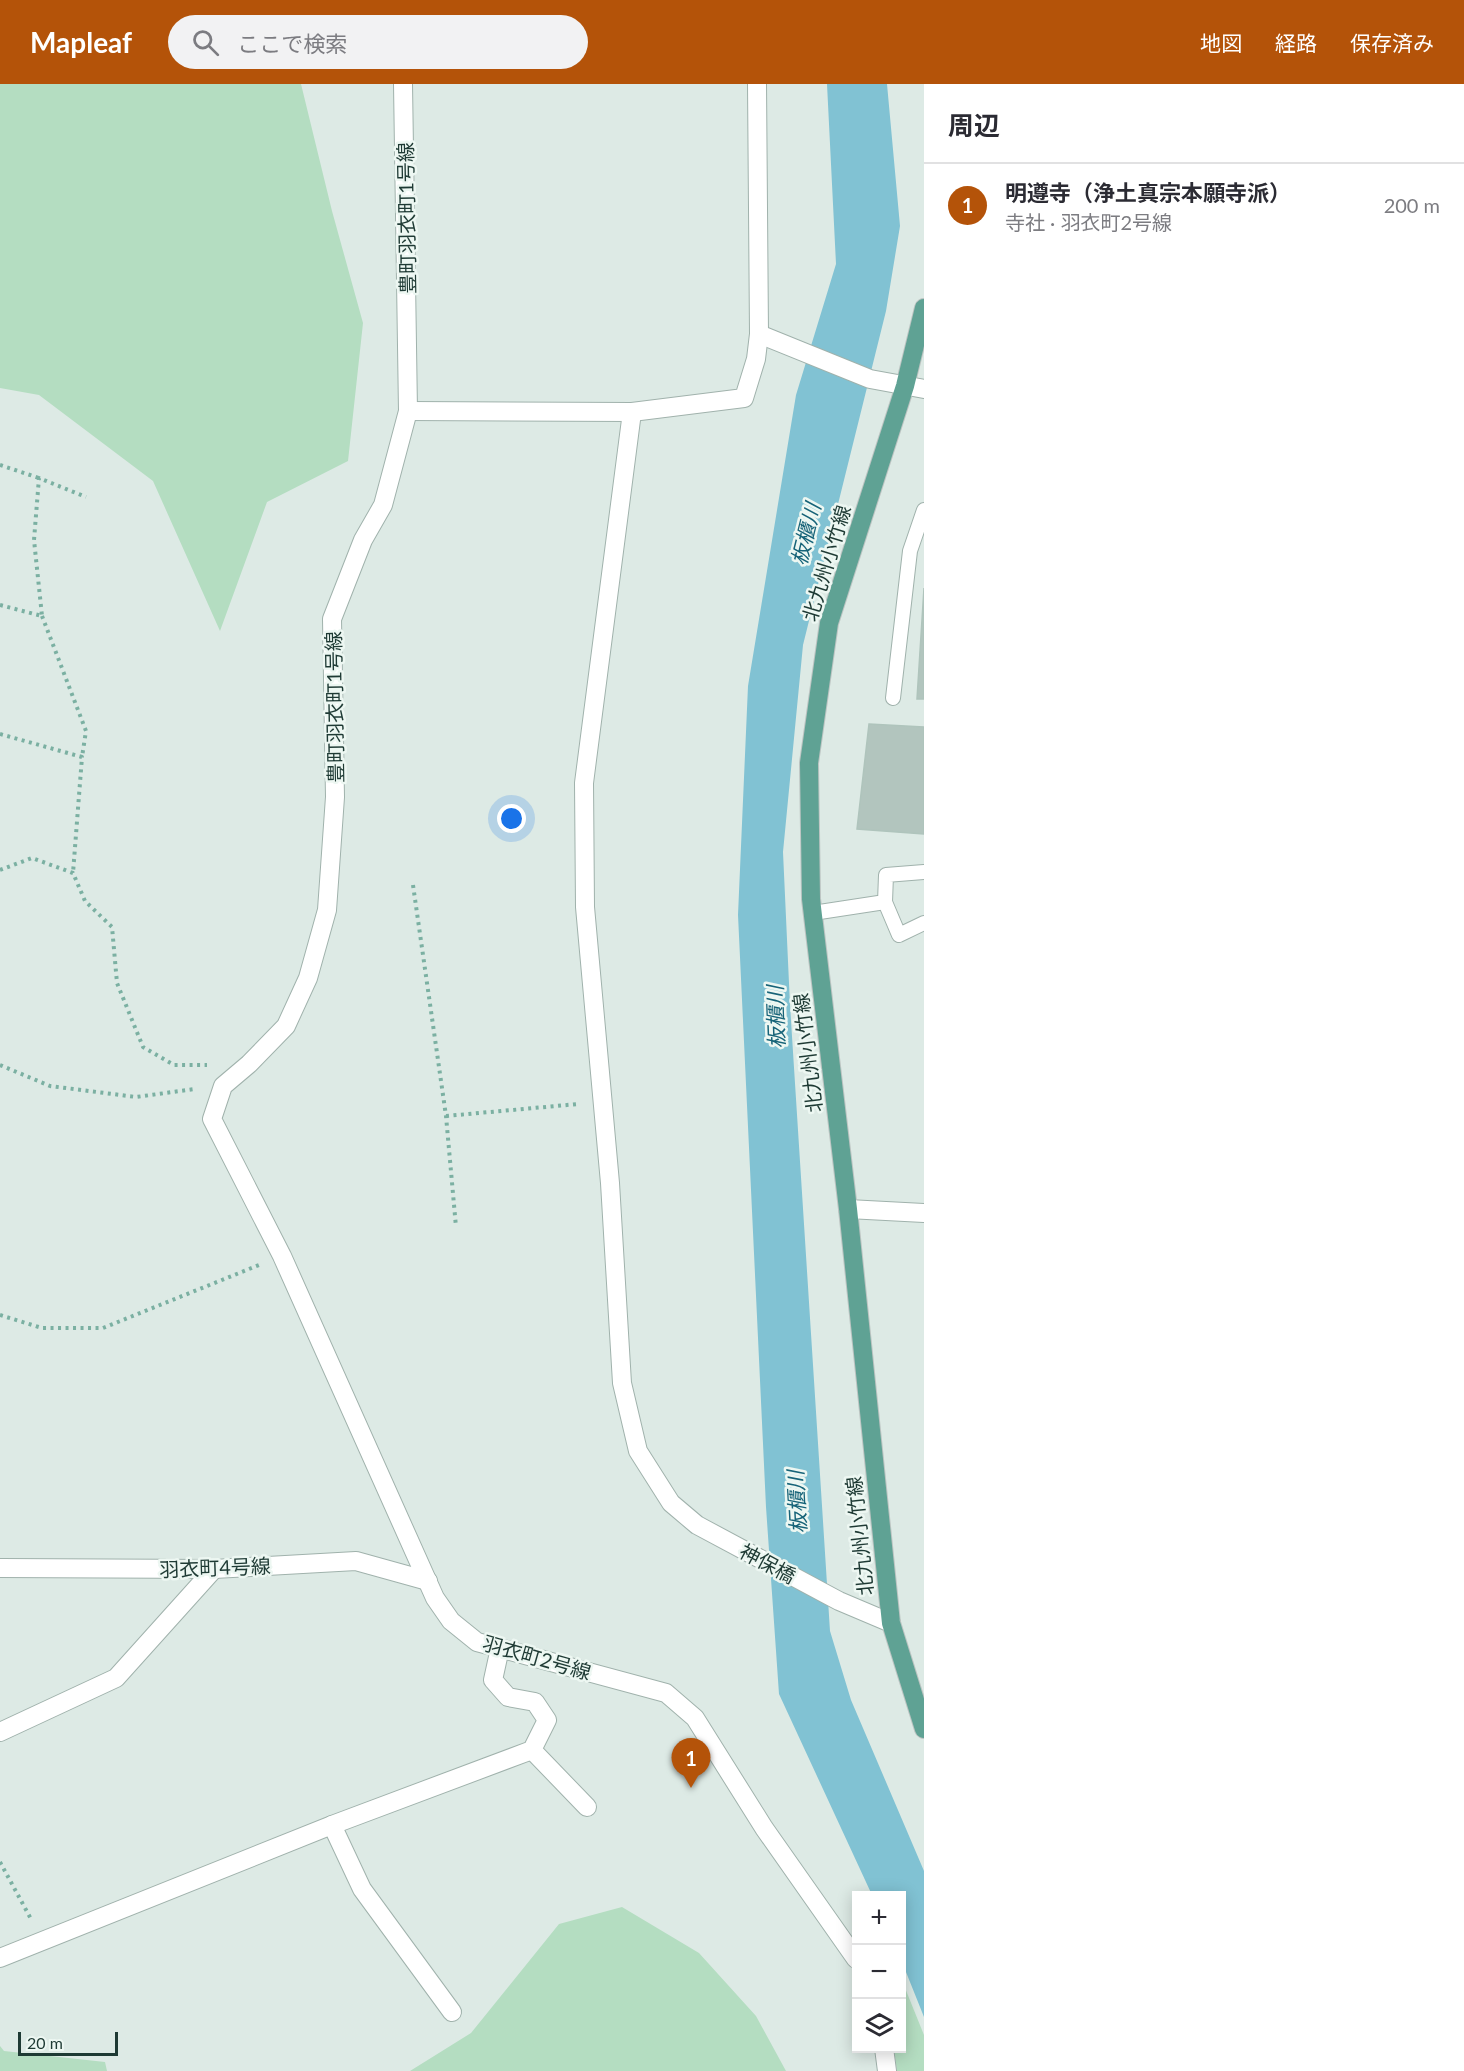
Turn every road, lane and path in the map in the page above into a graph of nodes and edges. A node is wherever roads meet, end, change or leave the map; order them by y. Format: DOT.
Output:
graph roads {
  1 [pos="403,84"];
  2 [pos="757,84"];
  3 [pos="924,308"];
  4 [pos="759,334"];
  5 [pos="905,386"];
  6 [pos="924,389"];
  7 [pos="408,411"];
  8 [pos="632,412"];
  9 [pos="0,465"];
  10 [pos="39,478"];
  11 [pos="86,497"];
  12 [pos="924,510"];
  13 [pos="0,605"];
  14 [pos="42,616"];
  15 [pos="893,698"];
  16 [pos="0,735"];
  17 [pos="82,756"];
  18 [pos="0,870"];
  19 [pos="924,872"];
  20 [pos="73,873"];
  21 [pos="413,885"];
  22 [pos="885,902"];
  23 [pos="813,913"];
  24 [pos="924,923"];
  25 [pos="249,1064"];
  26 [pos="0,1065"];
  27 [pos="223,1086"];
  28 [pos="603,1102"];
  29 [pos="446,1116"];
  30 [pos="848,1209"];
  31 [pos="924,1213"];
  32 [pos="456,1227"];
  33 [pos="282,1256"];
  34 [pos="0,1316"];
  35 [pos="0,1568"];
  36 [pos="214,1569"];
  37 [pos="428,1581"];
  38 [pos="891,1623"];
  39 [pos="500,1648"];
  40 [pos="924,1729"];
  41 [pos="0,1732"];
  42 [pos="532,1750"];
  43 [pos="587,1807"];
  44 [pos="332,1825"];
  45 [pos="0,1862"];
  46 [pos="42,1941"];
  47 [pos="852,1953"];
  48 [pos="0,1958"];
  49 [pos="452,2012"];
  50 [pos="885,2053"];
  51 [pos="887,2071"];
  1 -- 7 [label="street, 豊町羽衣町1号線"];
  2 -- 4 [label="street"];
  3 -- 5 [label="main road, 北九州小竹線"];
  4 -- 5 [label="street"];
  4 -- 8 [label="street"];
  5 -- 6 [label="street"];
  5 -- 23 [label="main road, 北九州小竹線"];
  7 -- 8 [label="street"];
  7 -- 25 [label="street, 豊町羽衣町1号線"];
  8 -- 28 [label="street, 神保橋"];
  9 -- 10 [label="path"];
  10 -- 11 [label="path"];
  10 -- 14 [label="path"];
  12 -- 15 [label="lane"];
  13 -- 14 [label="path"];
  14 -- 17 [label="path"];
  16 -- 17 [label="path"];
  17 -- 20 [label="path"];
  18 -- 20 [label="path"];
  19 -- 22 [label="lane"];
  20 -- 25 [label="path"];
  21 -- 29 [label="path"];
  22 -- 23 [label="lane"];
  22 -- 24 [label="lane"];
  23 -- 30 [label="main road, 北九州小竹線"];
  25 -- 27 [label="street, 豊町羽衣町1号線"];
  26 -- 27 [label="path"];
  27 -- 33 [label="street"];
  28 -- 29 [label="path"];
  28 -- 38 [label="street, 神保橋"];
  29 -- 32 [label="path"];
  30 -- 31 [label="street"];
  30 -- 38 [label="main road, 北九州小竹線"];
  33 -- 34 [label="path"];
  33 -- 37 [label="street, 羽衣町2号線"];
  35 -- 36 [label="street, 羽衣町4号線"];
  36 -- 37 [label="street, 羽衣町4号線"];
  36 -- 41 [label="street"];
  37 -- 39 [label="street, 羽衣町2号線"];
  38 -- 40 [label="main road, 北九州小竹線"];
  39 -- 42 [label="street"];
  39 -- 47 [label="street, 羽衣町2号線"];
  42 -- 43 [label="street"];
  42 -- 44 [label="street"];
  44 -- 46 [label="street"];
  44 -- 49 [label="street"];
  45 -- 46 [label="path"];
  46 -- 48 [label="street"];
  50 -- 51 [label="street"];
}
